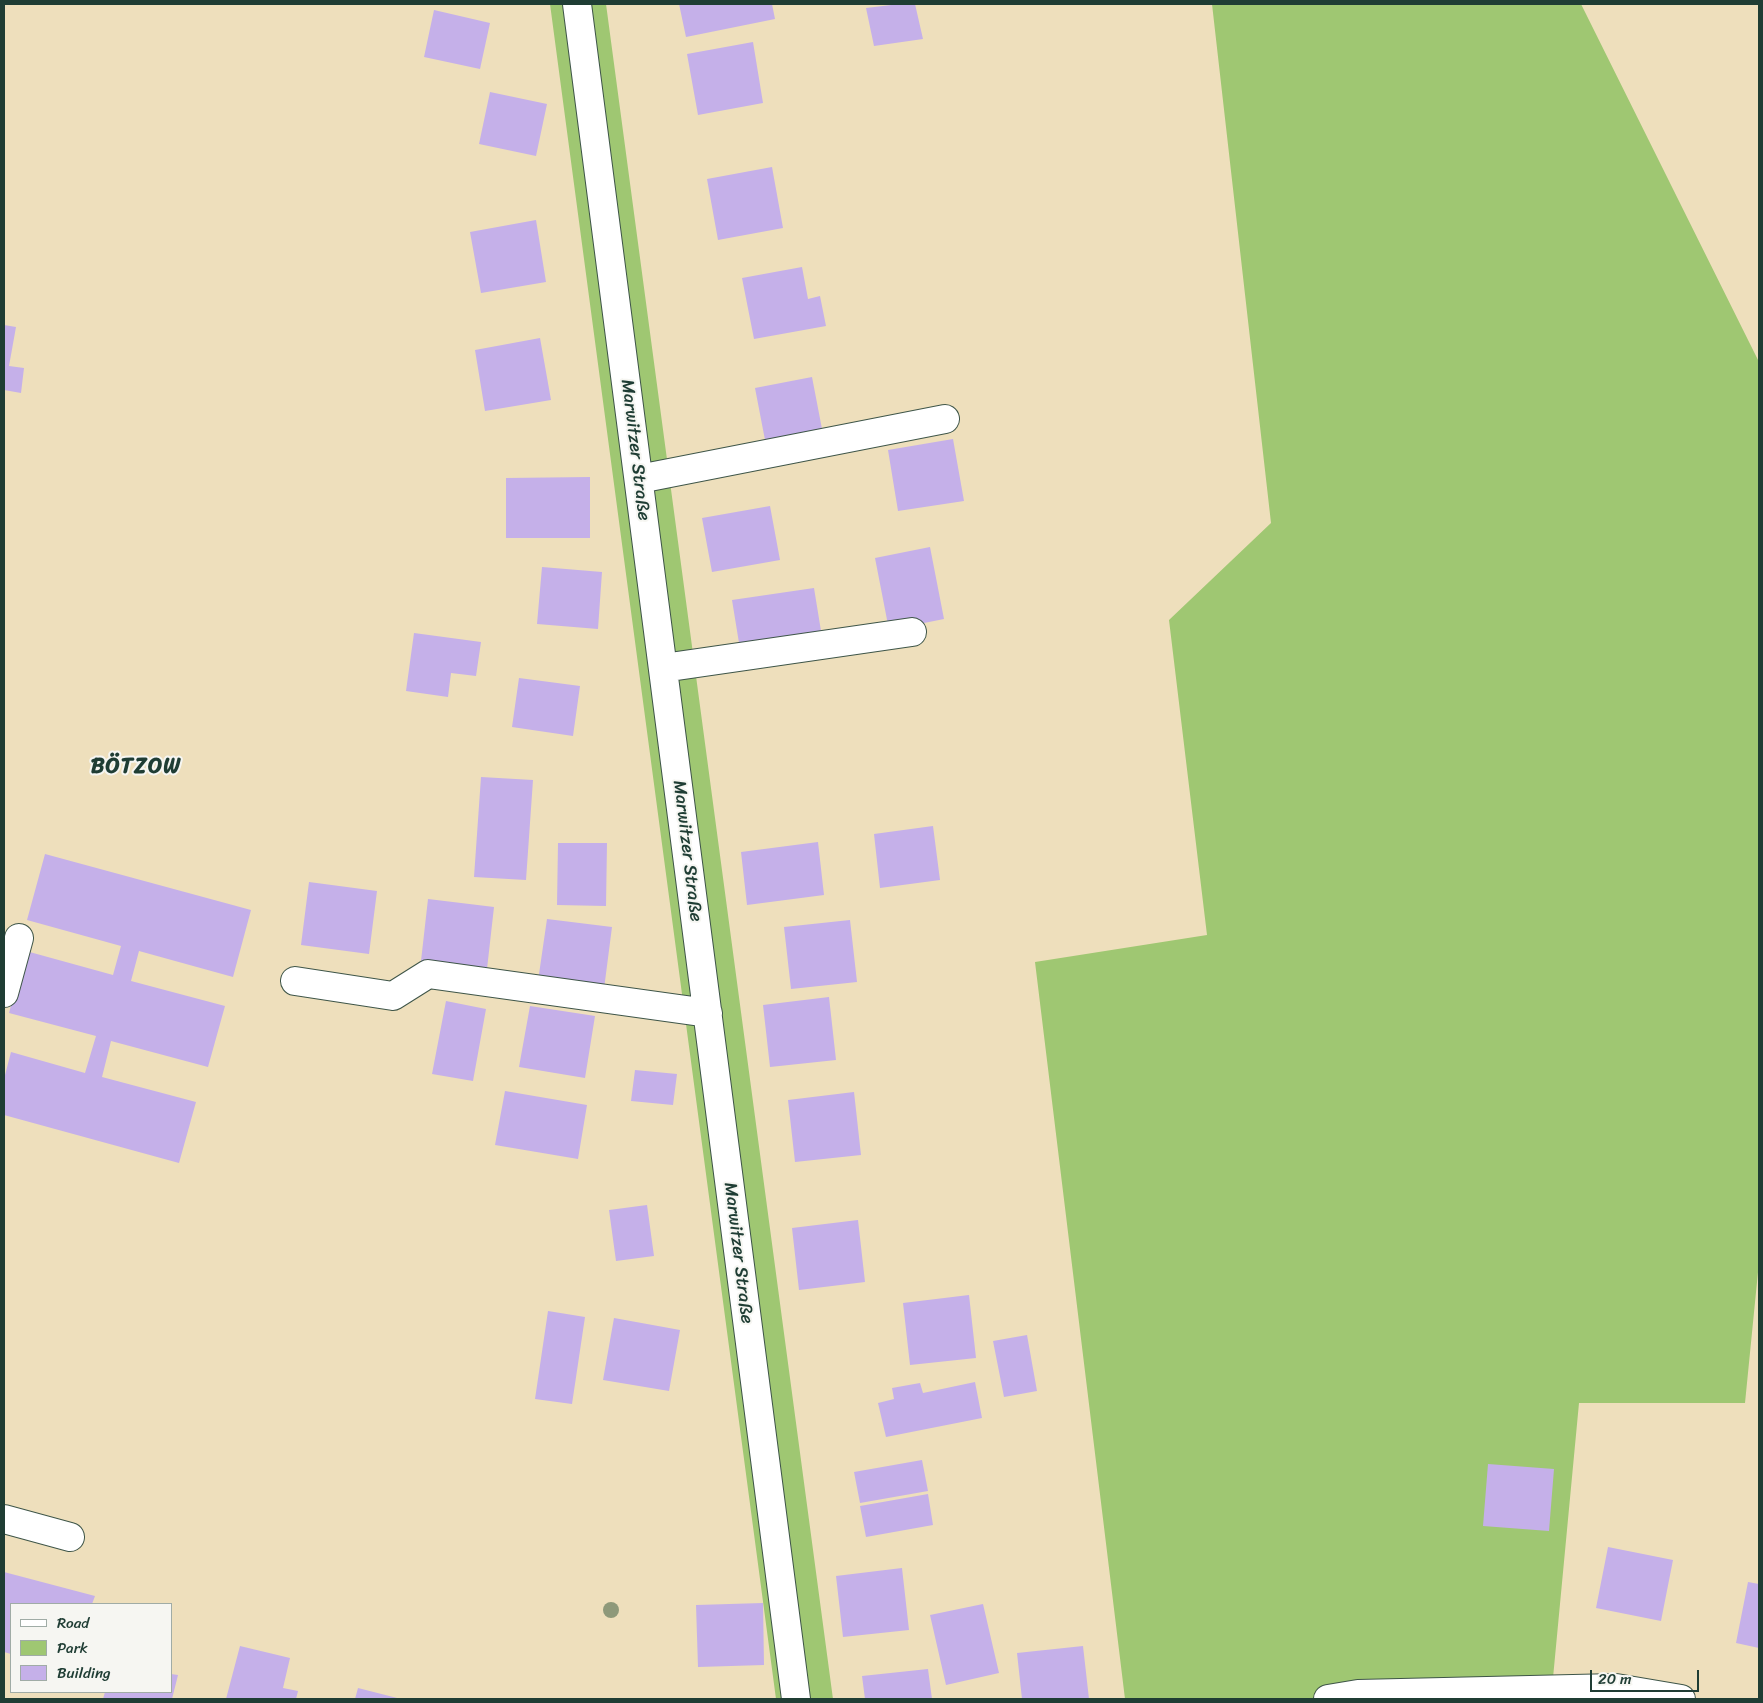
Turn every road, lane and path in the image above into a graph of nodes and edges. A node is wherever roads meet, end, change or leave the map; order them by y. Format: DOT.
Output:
graph roads {
  1 [pos="577,4"];
  2 [pos="944,419"];
  3 [pos="639,479"];
  4 [pos="912,632"];
  5 [pos="663,668"];
  6 [pos="20,938"];
  7 [pos="295,981"];
  8 [pos="4,993"];
  9 [pos="708,1013"];
  10 [pos="4,1519"];
  11 [pos="70,1537"];
  12 [pos="796,1699"];
  13 [pos="1328,1699"];
  14 [pos="1681,1699"];
  1 -- 3 [label="street, Marwitzer Straße"];
  2 -- 3 [label="street"];
  3 -- 5 [label="street, Marwitzer Straße"];
  4 -- 5 [label="street"];
  5 -- 9 [label="street, Marwitzer Straße"];
  6 -- 8 [label="street"];
  7 -- 9 [label="street"];
  9 -- 12 [label="street, Marwitzer Straße"];
  10 -- 11 [label="street"];
  13 -- 14 [label="street"];
}
